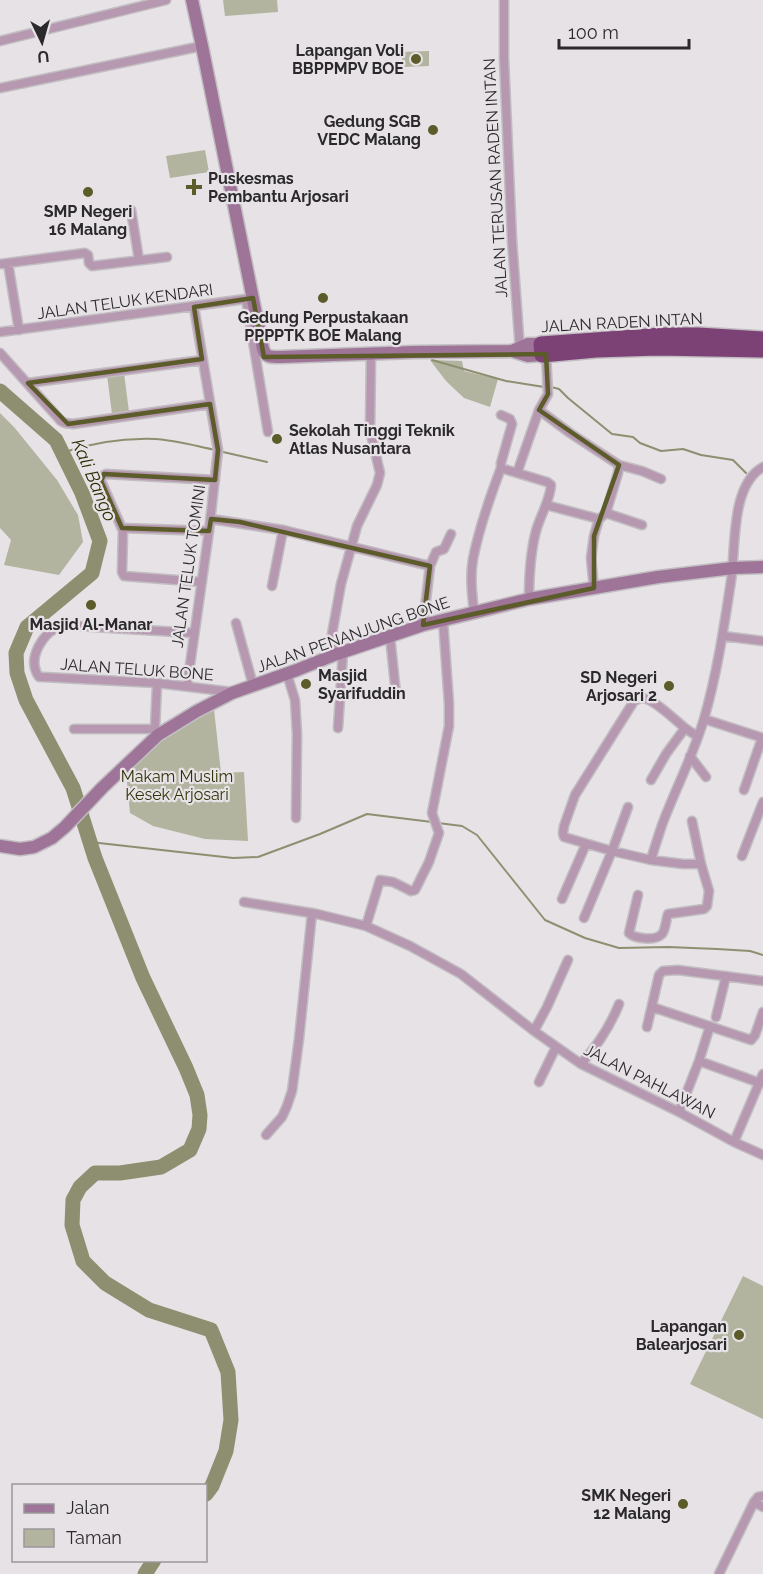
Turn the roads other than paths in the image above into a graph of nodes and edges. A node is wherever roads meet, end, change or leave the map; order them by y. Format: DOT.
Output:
graph roads {
  1 [pos="166,0"];
  2 [pos="192,0"];
  3 [pos="504,0"];
  4 [pos="0,41"];
  5 [pos="202,46"];
  6 [pos="0,88"];
  7 [pos="131,210"];
  8 [pos="167,256"];
  9 [pos="139,260"];
  10 [pos="4,263"];
  11 [pos="250,299"];
  12 [pos="194,307"];
  13 [pos="19,330"];
  14 [pos="0,332"];
  15 [pos="763,339"];
  16 [pos="678,341"];
  17 [pos="763,350"];
  18 [pos="517,351"];
  19 [pos="543,351"];
  20 [pos="0,353"];
  21 [pos="371,354"];
  22 [pos="202,360"];
  23 [pos="28,383"];
  24 [pos="210,404"];
  25 [pos="539,410"];
  26 [pos="501,415"];
  27 [pos="268,432"];
  28 [pos="619,465"];
  29 [pos="763,467"];
  30 [pos="501,468"];
  31 [pos="517,473"];
  32 [pos="661,479"];
  33 [pos="215,480"];
  34 [pos="546,505"];
  35 [pos="602,516"];
  36 [pos="211,519"];
  37 [pos="642,525"];
  38 [pos="122,528"];
  39 [pos="283,530"];
  40 [pos="209,531"];
  41 [pos="451,534"];
  42 [pos="352,546"];
  43 [pos="430,566"];
  44 [pos="763,567"];
  45 [pos="733,568"];
  46 [pos="202,582"];
  47 [pos="272,586"];
  48 [pos="594,588"];
  49 [pos="529,599"];
  50 [pos="474,612"];
  51 [pos="443,620"];
  52 [pos="236,623"];
  53 [pos="423,625"];
  54 [pos="195,633"];
  55 [pos="390,636"];
  56 [pos="723,636"];
  57 [pos="763,641"];
  58 [pos="338,654"];
  59 [pos="287,674"];
  60 [pos="158,683"];
  61 [pos="253,685"];
  62 [pos="187,686"];
  63 [pos="232,693"];
  64 [pos="396,694"];
  65 [pos="704,718"];
  66 [pos="338,728"];
  67 [pos="685,728"];
  68 [pos="74,729"];
  69 [pos="156,732"];
  70 [pos="698,737"];
  71 [pos="763,738"];
  72 [pos="690,756"];
  73 [pos="706,777"];
  74 [pos="651,780"];
  75 [pos="744,790"];
  76 [pos="763,802"];
  77 [pos="628,807"];
  78 [pos="296,818"];
  79 [pos="692,821"];
  80 [pos="586,844"];
  81 [pos="0,846"];
  82 [pos="612,850"];
  83 [pos="742,856"];
  84 [pos="651,860"];
  85 [pos="701,864"];
  86 [pos="638,895"];
  87 [pos="562,899"];
  88 [pos="244,902"];
  89 [pos="312,913"];
  90 [pos="584,918"];
  91 [pos="366,926"];
  92 [pos="568,960"];
  93 [pos="726,976"];
  94 [pos="763,981"];
  95 [pos="619,1004"];
  96 [pos="652,1007"];
  97 [pos="763,1012"];
  98 [pos="716,1017"];
  99 [pos="710,1026"];
  100 [pos="647,1027"];
  101 [pos="534,1031"];
  102 [pos="556,1047"];
  103 [pos="699,1061"];
  104 [pos="581,1064"];
  105 [pos="763,1074"];
  106 [pos="539,1082"];
  107 [pos="760,1083"];
  108 [pos="679,1112"];
  109 [pos="266,1135"];
  110 [pos="734,1142"];
  111 [pos="763,1155"];
  112 [pos="763,1496"];
  113 [pos="754,1502"];
  114 [pos="763,1507"];
  115 [pos="719,1574"];
  1 -- 4 [label="street"];
  2 -- 5 [label="street"];
  3 -- 18 [label="street, JALAN TERUSAN RADEN INTAN"];
  5 -- 6 [label="street"];
  5 -- 11 [label="street"];
  7 -- 9 [label="street"];
  8 -- 9 [label="street"];
  9 -- 10 [label="street"];
  10 -- 13 [label="street"];
  11 -- 12 [label="street, JALAN TELUK KENDARI"];
  11 -- 21 [label="street, JALAN RADEN INTAN"];
  11 -- 27 [label="street"];
  12 -- 13 [label="street, JALAN TELUK KENDARI"];
  12 -- 22 [label="street, JALAN TELUK TOMINI"];
  13 -- 14 [label="street, JALAN TELUK KENDARI"];
  15 -- 16 [label="highway, JALAN RADEN INTAN"];
  16 -- 17 [label="highway, JALAN RADEN INTAN"];
  16 -- 19 [label="highway, JALAN RADEN INTAN"];
  18 -- 19 [label="street, JALAN RADEN INTAN"];
  18 -- 21 [label="street, JALAN RADEN INTAN"];
  19 -- 25 [label="street"];
  20 -- 23 [label="street"];
  21 -- 42 [label="street"];
  22 -- 23 [label="street"];
  22 -- 24 [label="street, JALAN TELUK TOMINI"];
  23 -- 24 [label="street"];
  24 -- 33 [label="street, JALAN TELUK TOMINI"];
  25 -- 28 [label="street"];
  25 -- 31 [label="street"];
  26 -- 30 [label="street"];
  28 -- 32 [label="street"];
  28 -- 35 [label="street"];
  29 -- 45 [label="street"];
  30 -- 31 [label="street"];
  30 -- 50 [label="street"];
  31 -- 34 [label="street"];
  33 -- 36 [label="street, JALAN TELUK TOMINI"];
  33 -- 38 [label="street"];
  34 -- 35 [label="street"];
  34 -- 49 [label="street"];
  35 -- 37 [label="street"];
  35 -- 48 [label="street"];
  36 -- 39 [label="street"];
  36 -- 40 [label="street, JALAN TELUK TOMINI"];
  38 -- 40 [label="street"];
  38 -- 46 [label="street"];
  39 -- 42 [label="street"];
  39 -- 47 [label="street"];
  40 -- 46 [label="street, JALAN TELUK TOMINI"];
  41 -- 43 [label="street"];
  42 -- 43 [label="street"];
  42 -- 58 [label="street"];
  43 -- 53 [label="street"];
  44 -- 45 [label="street, JALAN PENANJUNG BONE"];
  45 -- 48 [label="street, JALAN PENANJUNG BONE"];
  45 -- 56 [label="street"];
  46 -- 54 [label="street, JALAN TELUK TOMINI"];
  48 -- 49 [label="street, JALAN PENANJUNG BONE"];
  49 -- 50 [label="street, JALAN PENANJUNG BONE"];
  50 -- 51 [label="street, JALAN PENANJUNG BONE"];
  51 -- 53 [label="street, JALAN PENANJUNG BONE"];
  51 -- 91 [label="street"];
  52 -- 61 [label="street"];
  53 -- 55 [label="street, JALAN PENANJUNG BONE"];
  54 -- 60 [label="street, JALAN TELUK BONE"];
  54 -- 62 [label="street, JALAN TELUK TOMINI"];
  55 -- 58 [label="street, JALAN PENANJUNG BONE"];
  55 -- 64 [label="street"];
  56 -- 57 [label="street"];
  56 -- 65 [label="street"];
  58 -- 59 [label="street, JALAN PENANJUNG BONE"];
  58 -- 66 [label="street"];
  59 -- 61 [label="street, JALAN PENANJUNG BONE"];
  59 -- 78 [label="street"];
  60 -- 62 [label="street, JALAN TELUK BONE"];
  60 -- 69 [label="street"];
  61 -- 63 [label="street, JALAN PENANJUNG BONE"];
  62 -- 63 [label="street, JALAN TELUK BONE"];
  63 -- 69 [label="street, JALAN PENANJUNG BONE"];
  65 -- 70 [label="street"];
  65 -- 71 [label="street"];
  67 -- 70 [label="street"];
  67 -- 74 [label="street"];
  67 -- 80 [label="street"];
  68 -- 69 [label="street"];
  69 -- 81 [label="street, JALAN PENANJUNG BONE"];
  70 -- 72 [label="street"];
  71 -- 75 [label="street"];
  72 -- 73 [label="street"];
  72 -- 84 [label="street"];
  76 -- 83 [label="street"];
  77 -- 82 [label="street"];
  79 -- 85 [label="street"];
  80 -- 82 [label="street"];
  80 -- 87 [label="street"];
  82 -- 84 [label="street"];
  82 -- 90 [label="street"];
  84 -- 85 [label="street"];
  85 -- 86 [label="street"];
  88 -- 89 [label="street, JALAN PAHLAWAN"];
  89 -- 91 [label="street, JALAN PAHLAWAN"];
  89 -- 109 [label="street"];
  91 -- 101 [label="street, JALAN PAHLAWAN"];
  92 -- 101 [label="street"];
  93 -- 94 [label="street"];
  93 -- 96 [label="street"];
  93 -- 98 [label="street"];
  95 -- 104 [label="street"];
  96 -- 99 [label="street"];
  96 -- 100 [label="street"];
  97 -- 99 [label="street"];
  99 -- 103 [label="street"];
  101 -- 102 [label="street, JALAN PAHLAWAN"];
  102 -- 104 [label="street, JALAN PAHLAWAN"];
  102 -- 106 [label="street"];
  103 -- 107 [label="street"];
  103 -- 108 [label="street"];
  104 -- 108 [label="street, JALAN PAHLAWAN"];
  105 -- 107 [label="street"];
  107 -- 110 [label="street"];
  108 -- 110 [label="street, JALAN PAHLAWAN"];
  110 -- 111 [label="street, JALAN PAHLAWAN"];
  112 -- 113 [label="street"];
  113 -- 114 [label="street"];
  113 -- 115 [label="street"];
}
